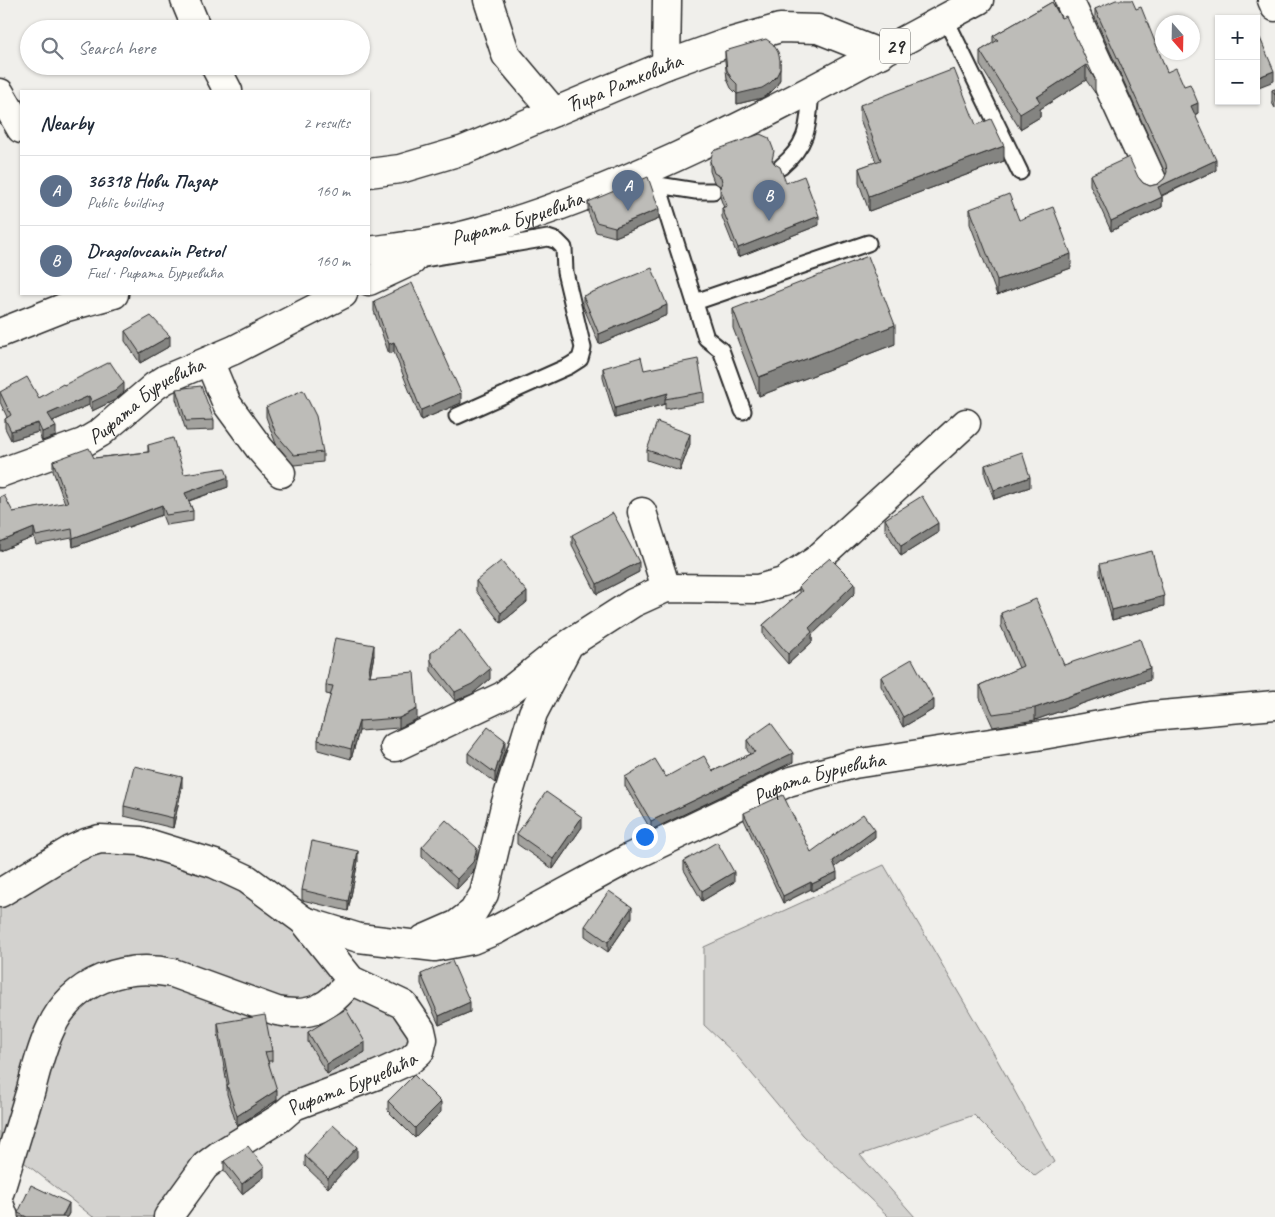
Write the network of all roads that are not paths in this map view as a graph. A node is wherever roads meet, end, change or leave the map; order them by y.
1 (185, 0) edge
2 (488, 0) edge
3 (667, 0) edge
4 (980, 0) edge
5 (1069, 0) edge
6 (1272, 0) edge
7 (1275, 8) edge
8 (945, 18) junction
9 (193, 20) edge
10 (881, 54) junction
11 (666, 65) junction
12 (220, 75) edge
13 (227, 90) edge
14 (811, 91) junction
15 (0, 94) edge
16 (554, 112) junction
17 (20, 127) edge
18 (781, 167) edge
19 (1020, 172) dead end
20 (370, 173) edge
21 (654, 177) junction
22 (1152, 180) dead end
23 (713, 191) dead end
24 (868, 243) dead end
25 (370, 251) edge
26 (411, 253) junction
27 (370, 280) edge
28 (110, 295) edge
29 (341, 295) edge
30 (695, 302) junction
31 (0, 333) edge
32 (209, 361) junction
33 (743, 411) dead end
34 (457, 416) dead end
35 (966, 423) dead end
36 (0, 472) edge
37 (282, 473) dead end
38 (642, 512) dead end
39 (666, 588) junction
40 (569, 644) junction
41 (1275, 705) edge
42 (395, 746) dead end
43 (0, 893) edge
44 (304, 921) junction
45 (394, 943) junction
46 (350, 980) junction
47 (0, 1191) edge
48 (0, 1206) edge
49 (4, 1217) edge
50 (168, 1217) edge

1 - 9 street
2 - 16 street
3 - 11 street
4 - 8 street, 29
5 - 22 street
6 - 7 street
8 - 10 street, 29
8 - 19 lane
10 - 11 street, Ћира Ратковића
10 - 14 street, 29
11 - 16 street, Ћира Ратковића
12 - 13 street
14 - 18 lane
14 - 21 street, Рифата Бурџевића / 29
15 - 17 street
16 - 20 street, Ћира Ратковића
21 - 23 lane
21 - 26 street, Рифата Бурџевића / 29
21 - 30 lane
24 - 30 lane
25 - 26 street, Рифата Бурџевића / 29
26 - 27 street, Рифата Бурџевића
26 - 34 lane
28 - 31 street
29 - 32 street, Рифата Бурџевића
30 - 33 lane
32 - 36 street, Рифата Бурџевића
32 - 37 street
35 - 39 street, Рифата Бурџевића
38 - 39 street
39 - 40 street, Рифата Бурџевића
40 - 42 street
40 - 45 street, Рифата Бурџевића
41 - 45 street, Рифата Бурџевића
43 - 44 street, Рифата Бурџевића
44 - 45 street, Рифата Бурџевића
44 - 46 street, Рифата Бурџевића
46 - 47 street
46 - 50 street, Рифата Бурџевића
48 - 49 street

